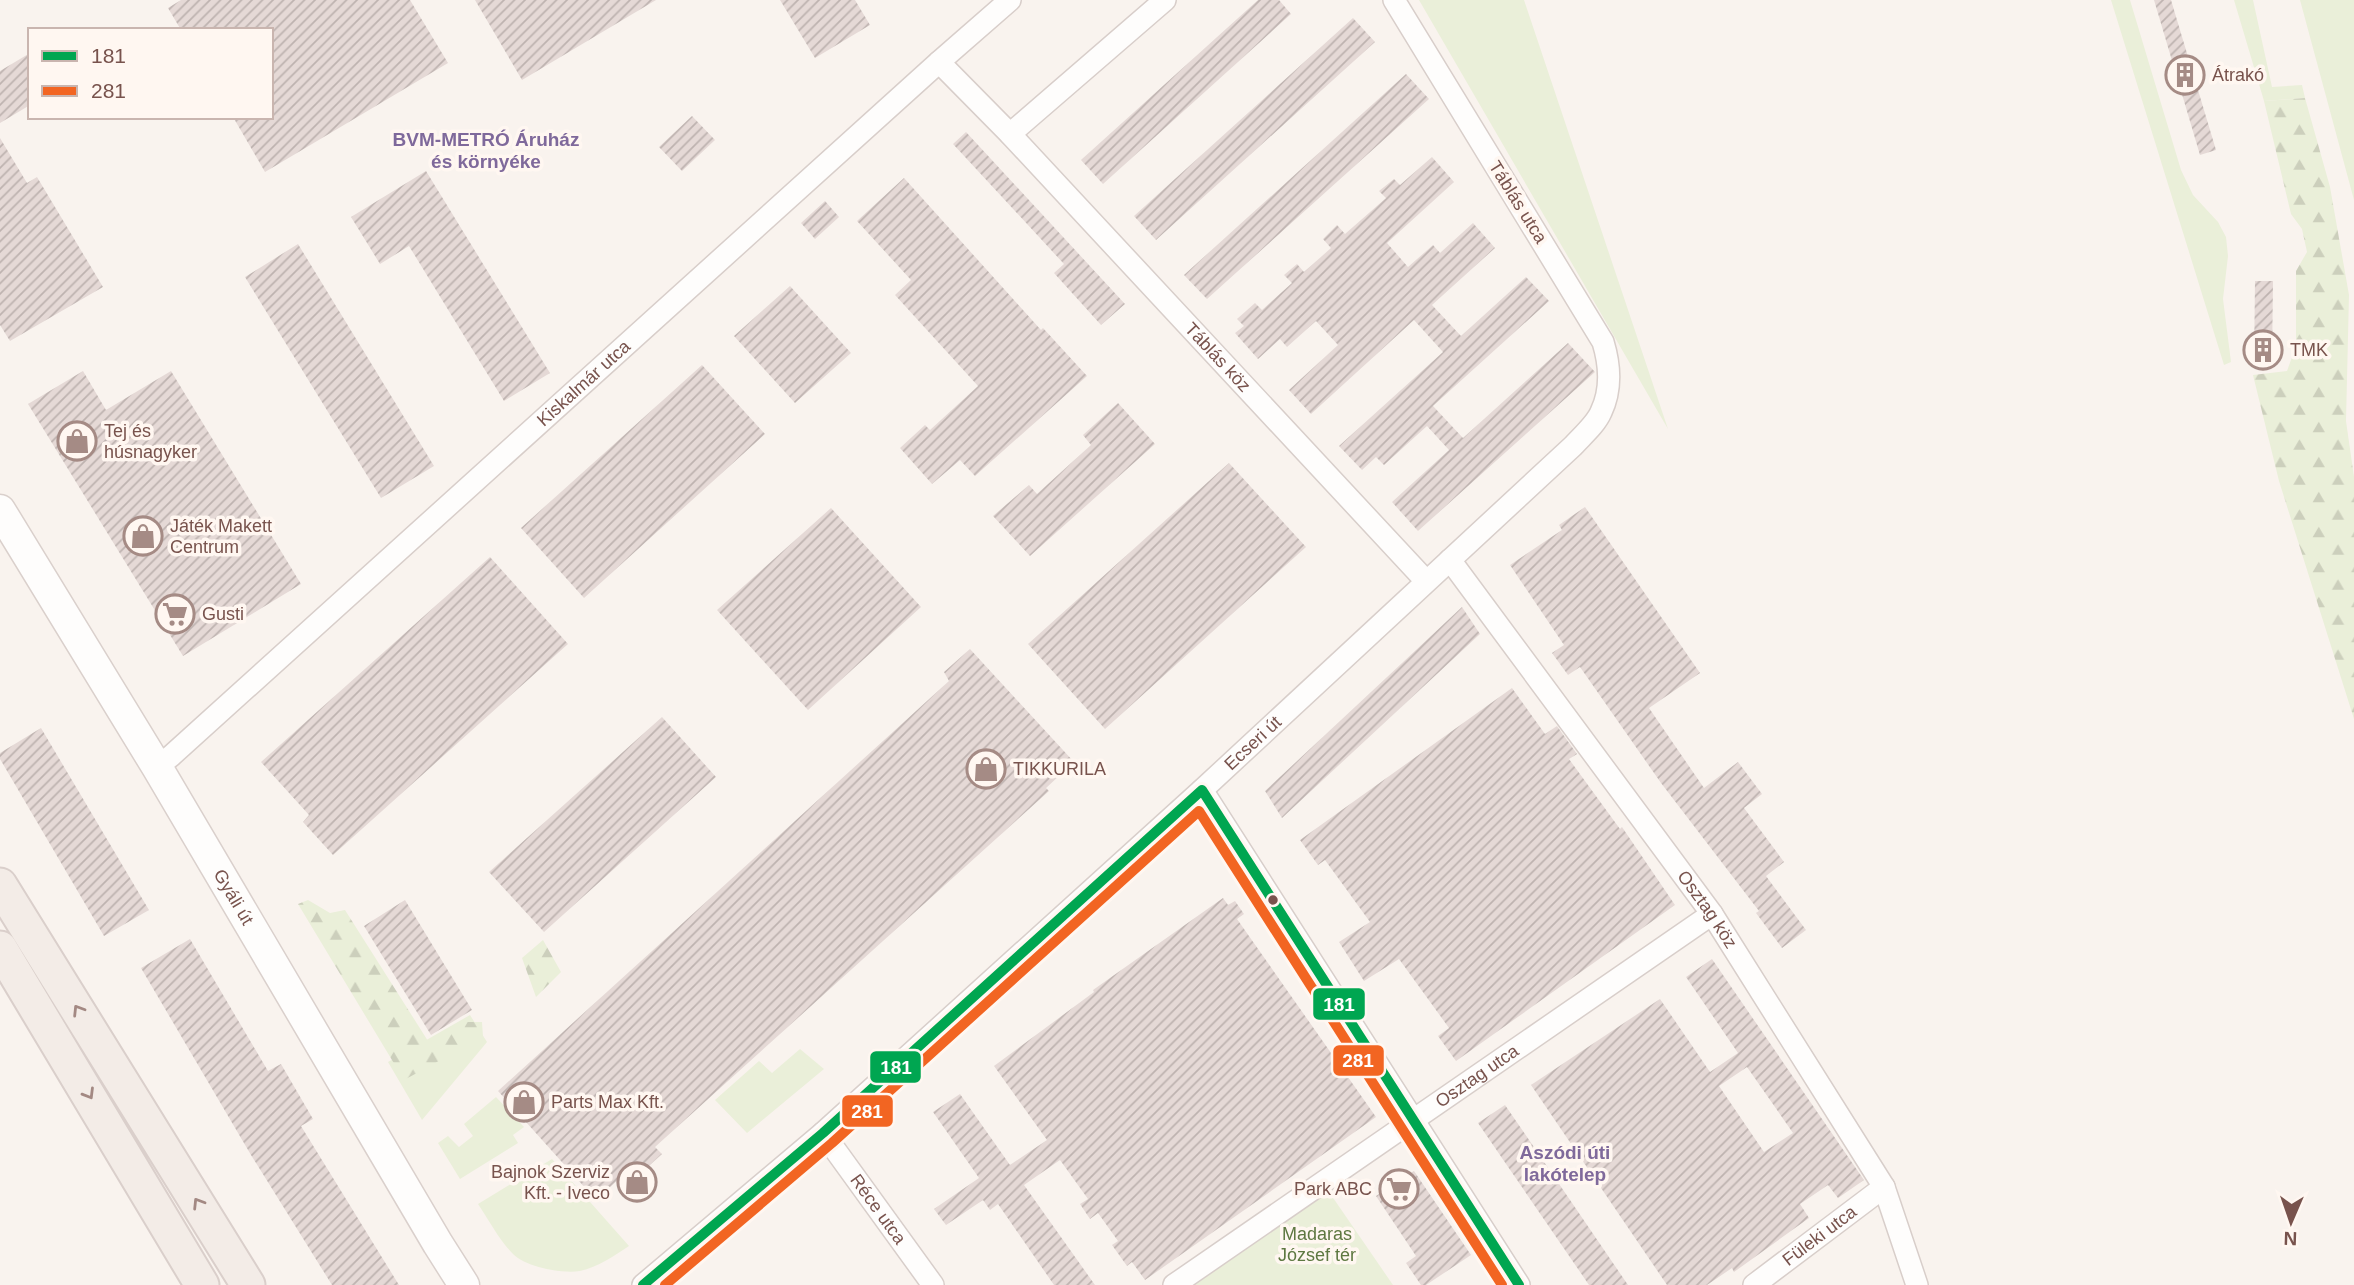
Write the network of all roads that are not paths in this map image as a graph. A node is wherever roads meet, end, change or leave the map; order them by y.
1 (1010, 0) edge
2 (1166, 0) edge
3 (1394, 0) edge
4 (939, 62) junction
5 (1010, 134) junction
6 (1601, 414) joint
7 (0, 510) edge
8 (1450, 560) junction
9 (1426, 580) junction
10 (157, 767) junction
11 (1202, 790) junction
12 (0, 885) edge
13 (1712, 914) junction
14 (0, 948) edge
15 (1414, 1118) junction
16 (823, 1133) junction
17 (1884, 1187) junction
18 (202, 1285) edge
19 (248, 1285) edge
20 (464, 1285) edge
21 (643, 1285) edge
22 (933, 1285) edge
23 (1174, 1285) edge
24 (1519, 1285) edge
25 (1755, 1285) edge
26 (1917, 1285) edge

1 - 4 street, Kiskalmár utca
2 - 5 street
3 - 6 street, Táblás utca
4 - 5 street, Táblás köz
4 - 10 street, Kiskalmár utca
5 - 9 street, Táblás köz
6 - 8 street, Ecseri út
7 - 10 street, Gyáli út
8 - 9 street, Ecseri út
8 - 13 street, Osztag köz
9 - 11 street, Ecseri út
10 - 20 street, Gyáli út
11 - 15 street
11 - 16 street, Ecseri út
19 -> 12 main road
13 - 15 street, Osztag utca
13 - 17 street, Osztag köz
14 -> 18 main road
15 - 23 street, Osztag utca
15 - 24 street
16 - 21 street, Ecseri út
16 - 22 street, Réce utca
17 - 25 street, Füleki utca
17 - 26 street, Osztag köz

